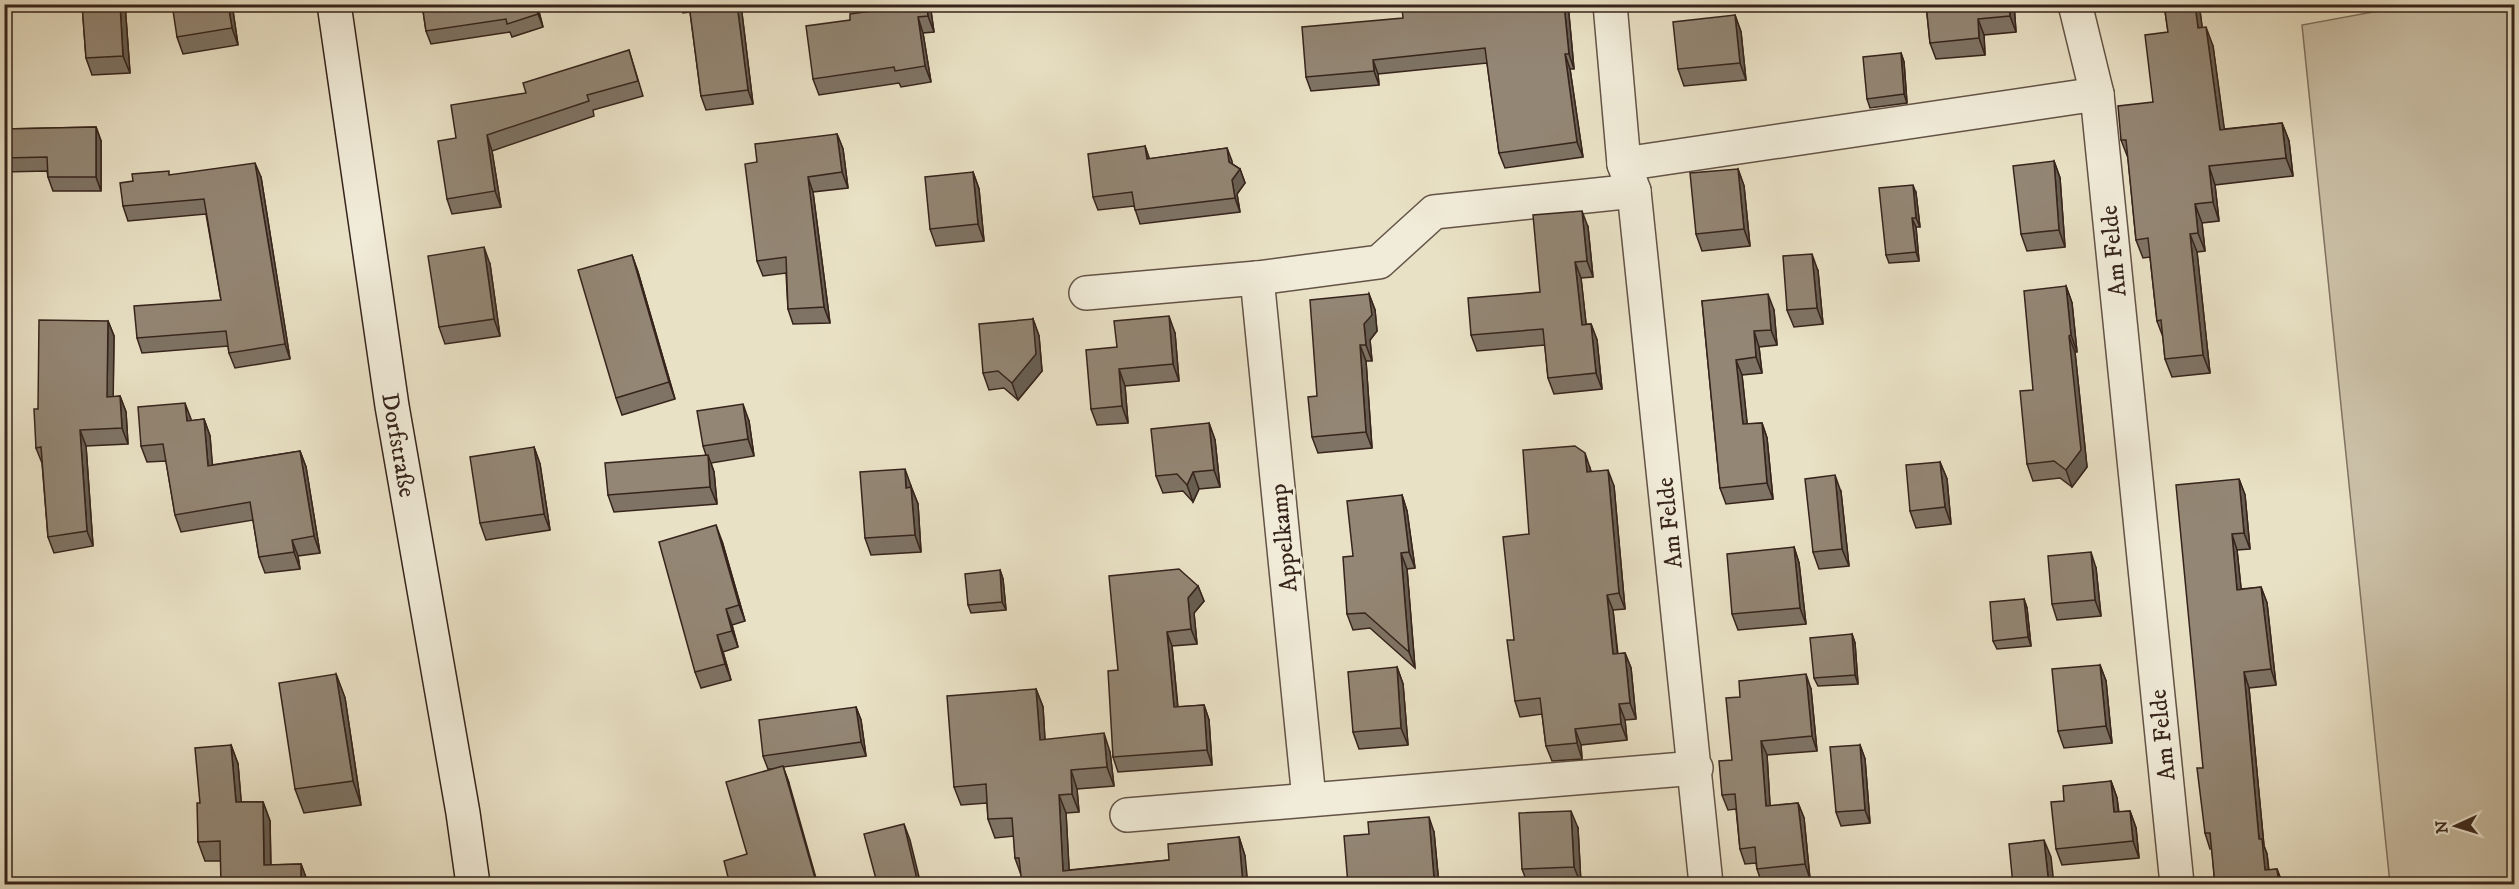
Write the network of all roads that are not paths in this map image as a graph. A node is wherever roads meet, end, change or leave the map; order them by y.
1 (334, 4) edge
2 (1610, 4) edge
3 (2075, 4) edge
4 (2097, 94) junction
5 (1629, 177) junction
6 (1257, 278) junction
7 (1086, 293) dead end
8 (1696, 768) junction
9 (1309, 799) junction
10 (1126, 815) dead end
11 (473, 885) edge
12 (1706, 885) edge
13 (2177, 885) edge

1 - 11 street, Dorfstraße
2 - 5 street, Am Felde
3 - 4 street, Am Felde
4 - 5 street
4 - 13 street, Am Felde
5 - 6 street
5 - 8 street, Am Felde
6 - 7 street
6 - 9 street, Appelkamp
8 - 9 street
8 - 12 street, Am Felde
9 - 10 street

